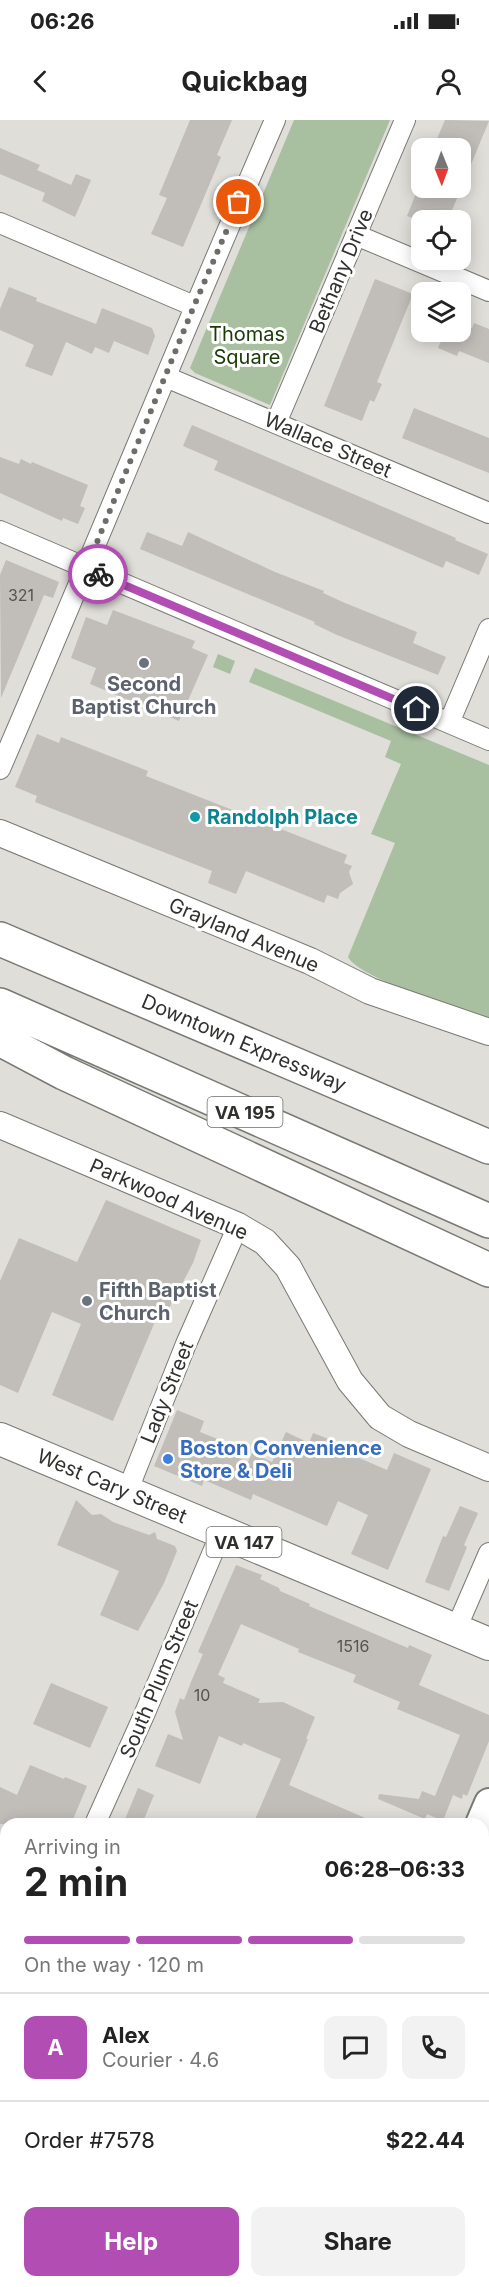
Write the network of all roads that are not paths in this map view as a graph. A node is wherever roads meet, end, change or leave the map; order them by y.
1 (275, 120) edge
2 (405, 120) edge
3 (0, 223) edge
4 (356, 235) junction
5 (489, 291) edge
6 (194, 306) junction
7 (166, 377) junction
8 (276, 423) junction
9 (489, 513) edge
10 (0, 531) edge
11 (86, 569) junction
12 (489, 629) edge
13 (449, 723) junction
14 (489, 740) edge
15 (0, 769) edge
16 (0, 833) edge
17 (0, 939) edge
18 (0, 1005) edge
19 (489, 1032) edge
20 (0, 1039) edge
21 (0, 1049) edge
22 (64, 1073) junction
23 (0, 1125) edge
24 (489, 1147) edge
25 (489, 1221) edge
26 (238, 1226) junction
27 (489, 1270) edge
28 (0, 1439) edge
29 (489, 1468) edge
30 (127, 1492) junction
31 (221, 1533) junction
32 (489, 1553) edge
33 (456, 1629) junction
34 (489, 1644) edge
35 (489, 1803) edge
36 (98, 1818) edge
37 (483, 1818) edge

1 - 6 street
2 - 4 street, Bethany Drive
3 - 6 street
4 - 5 street
4 - 8 street, Bethany Drive
6 - 7 street
7 - 8 street, Wallace Street
7 - 11 street
8 - 9 street, Wallace Street
10 - 11 street
11 - 13 street
11 - 15 street
12 - 13 street
13 - 14 street
16 - 19 street, Grayland Avenue
17 - 24 highway, Downtown Expressway
18 - 25 highway, VA 195
20 - 22 highway
21 - 22 highway
22 - 27 highway
23 - 26 street, Parkwood Avenue
26 - 29 street, Parkwood Avenue
26 - 30 street, Lady Street
28 - 30 main road, West Cary Street / VA 147
30 - 31 main road, West Cary Street / VA 147
31 - 33 main road, West Cary Street / VA 147
31 - 36 street, South Plum Street
32 - 33 street
33 - 34 main road, West Cary Street / VA 147
35 - 37 main road

